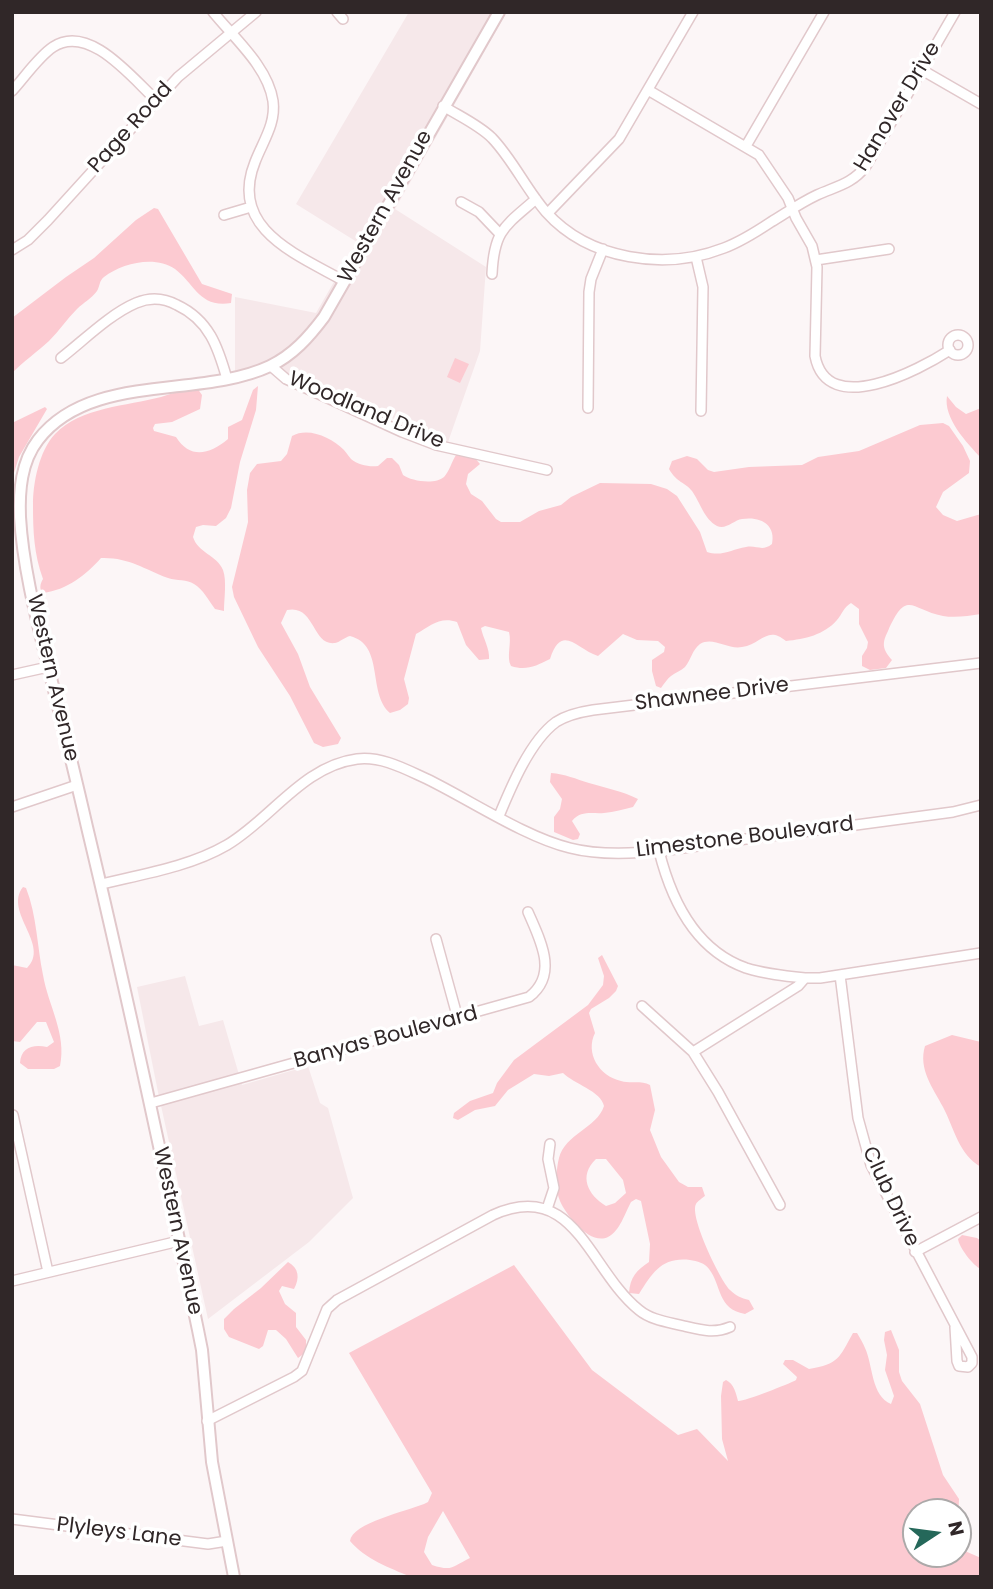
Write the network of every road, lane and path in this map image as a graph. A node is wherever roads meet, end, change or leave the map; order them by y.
1 (213, 12) edge
2 (256, 12) edge
3 (499, 12) edge
4 (693, 12) edge
5 (824, 12) edge
6 (955, 12) edge
7 (230, 33) junction
8 (922, 70) junction
9 (648, 90) junction
10 (12, 91) edge
11 (156, 100) junction
12 (981, 104) edge
13 (443, 106) junction
14 (746, 146) junction
15 (536, 198) junction
16 (461, 202) dead end
17 (251, 207) junction
18 (792, 209) junction
19 (548, 214) junction
20 (223, 215) dead end
21 (499, 233) junction
22 (603, 249) junction
23 (889, 249) dead end
24 (12, 250) edge
25 (696, 257) junction
26 (817, 260) junction
27 (492, 274) dead end
28 (344, 281) junction
29 (950, 350) dead end
30 (61, 358) dead end
31 (271, 366) junction
32 (227, 379) junction
33 (588, 408) dead end
34 (701, 411) dead end
35 (547, 470) dead end
36 (981, 663) edge
37 (48, 667) junction
38 (12, 675) edge
39 (78, 785) junction
40 (981, 805) edge
41 (12, 807) edge
42 (499, 817) junction
43 (659, 851) junction
44 (101, 884) junction
45 (528, 912) dead end
46 (436, 939) dead end
47 (981, 953) edge
48 (840, 975) junction
49 (804, 978) junction
50 (642, 1006) dead end
51 (458, 1019) junction
52 (693, 1052) junction
53 (151, 1103) junction
54 (13, 1115) edge
55 (550, 1144) dead end
56 (780, 1205) dead end
57 (547, 1209) junction
58 (981, 1217) edge
59 (179, 1241) junction
60 (915, 1252) junction
61 (48, 1272) junction
62 (12, 1281) edge
63 (730, 1326) dead end
64 (955, 1327) dead end
65 (207, 1421) junction
66 (12, 1519) edge
67 (227, 1541) junction
68 (234, 1577) edge

1 - 7 street
2 - 7 street, Page Road
3 - 13 main road, Western Avenue
4 - 9 street
5 - 14 street
6 - 8 street, Hanover Drive
7 - 11 street, Page Road
7 - 17 street
8 - 12 street
8 - 18 street, Hanover Drive
9 - 14 street
9 - 19 street
10 - 11 street
11 - 24 street, Page Road
13 - 15 street, Hanover Drive
13 - 28 main road, Western Avenue
14 - 18 street
15 - 19 street, Hanover Drive
15 - 21 street
16 - 21 street
17 - 20 street
17 - 28 street
18 - 25 street, Hanover Drive
18 - 26 street
19 - 22 street, Hanover Drive
21 - 27 street
22 - 25 street, Hanover Drive
22 - 33 street
23 - 26 street
25 - 34 street
26 - 29 street
28 - 31 main road, Western Avenue
30 - 32 street
31 - 32 main road, Western Avenue
31 - 35 street, Woodland Drive
32 - 37 main road, Western Avenue
36 - 42 street, Shawnee Drive
37 - 38 street
37 - 39 main road, Western Avenue
39 - 41 street
39 - 44 main road, Western Avenue
40 - 43 street, Limestone Boulevard
42 - 43 street, Limestone Boulevard
42 - 44 street, Limestone Boulevard
43 - 49 street
44 - 53 main road, Western Avenue
45 - 51 street, Banyas Boulevard
46 - 51 street
47 - 48 street
48 - 49 street
48 - 60 street, Club Drive
49 - 52 street
50 - 52 street
51 - 53 street, Banyas Boulevard
52 - 56 street
53 - 59 main road, Western Avenue
54 - 61 street
55 - 57 street
57 - 63 street
57 - 65 street
58 - 60 street
59 - 61 street
59 - 65 main road, Western Avenue
60 - 64 street, Club Drive
61 - 62 street
65 - 67 main road, Western Avenue
66 - 67 street, Plyleys Lane
67 - 68 main road, Western Avenue

